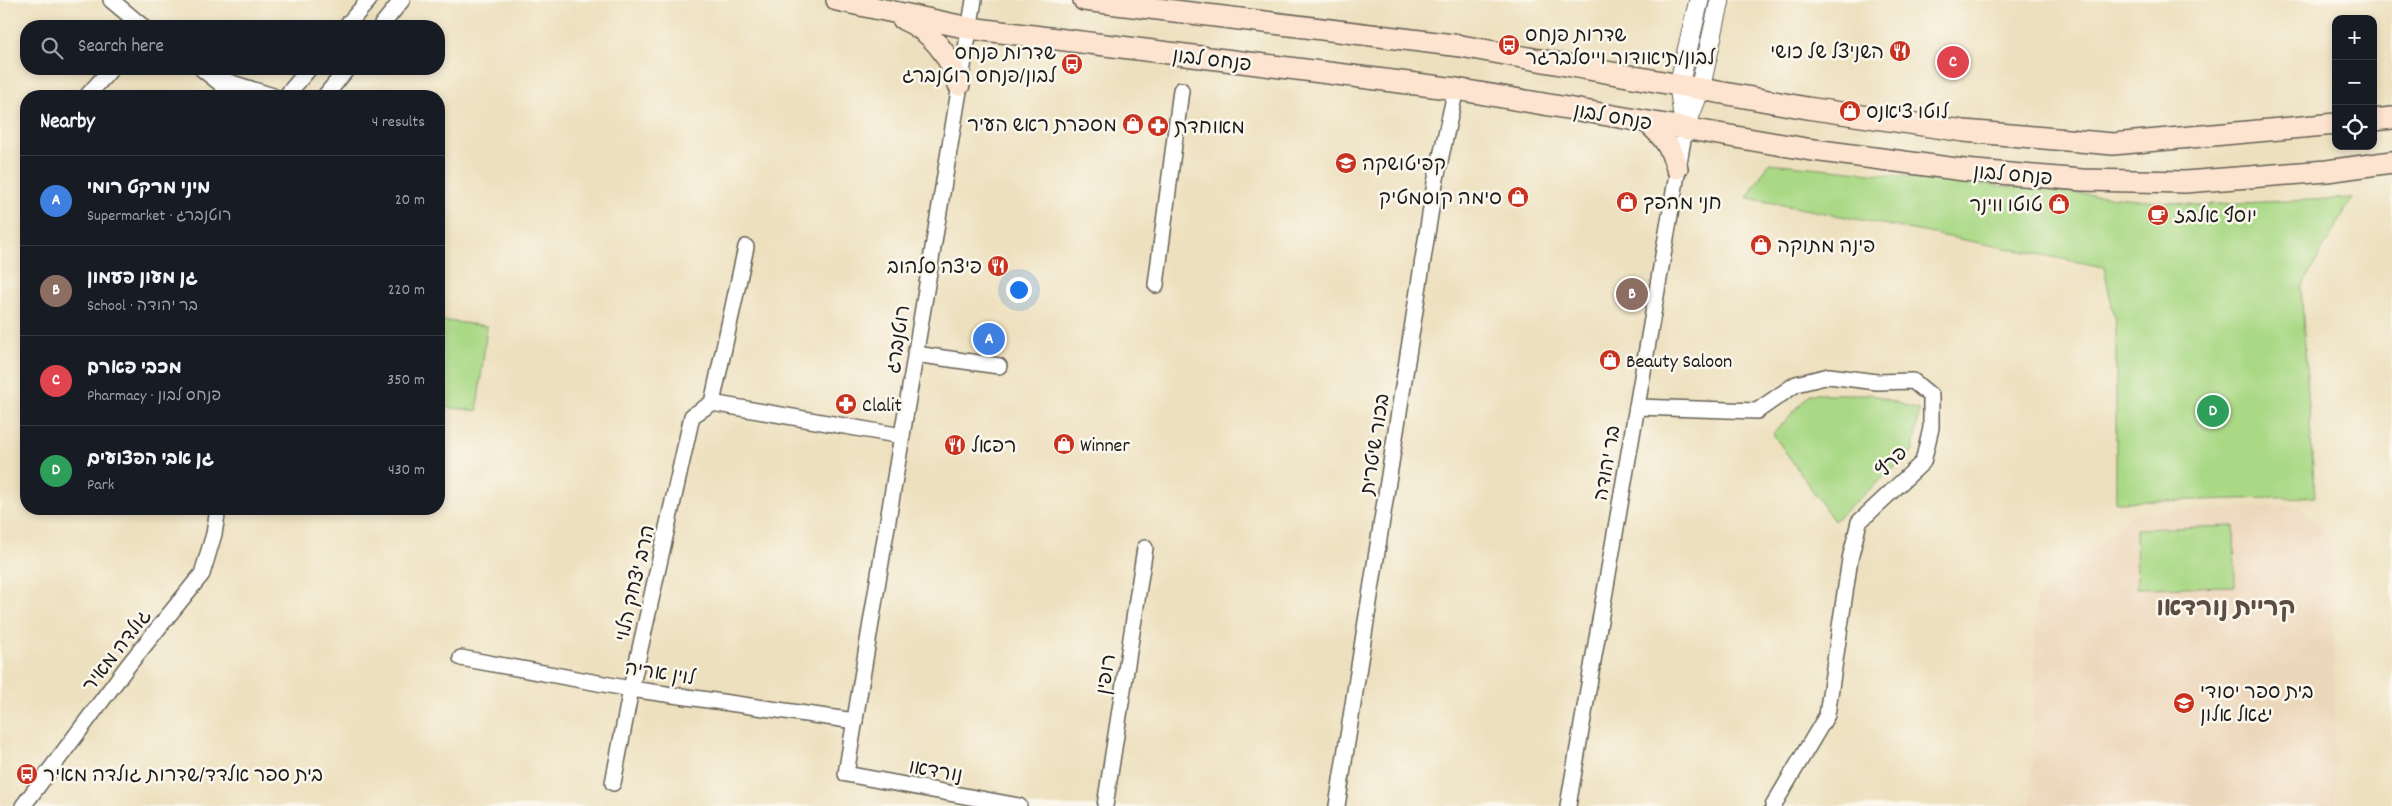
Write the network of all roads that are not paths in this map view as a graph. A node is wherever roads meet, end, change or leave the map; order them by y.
1 (111, 0) edge
2 (369, 0) edge
3 (402, 0) edge
4 (837, 0) edge
5 (974, 0) edge
6 (1084, 0) edge
7 (1699, 0) edge
8 (1720, 0) edge
9 (874, 8) junction
10 (135, 20) edge
11 (351, 20) edge
12 (386, 20) edge
13 (969, 28) junction
14 (106, 75) edge
15 (210, 75) edge
16 (213, 75) edge
17 (304, 75) edge
18 (342, 75) edge
19 (960, 85) junction
20 (1690, 87) junction
21 (1456, 89) junction
22 (92, 90) edge
23 (228, 90) edge
24 (256, 90) edge
25 (291, 90) edge
26 (330, 90) edge
27 (1181, 90) dead end
28 (2392, 118) edge
29 (2377, 120) edge
30 (1648, 123) junction
31 (2332, 124) edge
32 (1684, 128) junction
33 (2392, 162) edge
34 (1677, 168) junction
35 (746, 248) dead end
36 (1156, 285) dead end
37 (915, 354) junction
38 (999, 366) dead end
39 (712, 403) junction
40 (1636, 406) junction
41 (902, 436) junction
42 (217, 515) edge
43 (1145, 548) dead end
44 (461, 658) dead end
45 (632, 689) junction
46 (854, 721) junction
47 (846, 774) joint
48 (613, 783) dead end
49 (23, 806) edge
50 (1019, 806) edge
51 (1105, 806) edge
52 (1337, 806) edge
53 (1568, 806) edge
54 (1773, 806) edge

1 - 10 street
2 - 11 street
3 - 12 street
4 - 9 main road, פנחס לבון
5 - 13 street, רוטנברג
6 - 20 main road, פנחס לבון
7 - 20 street
8 - 20 street
9 - 13 main road, פנחס לבון
9 - 19 main road
13 - 19 street, רוטנברג
13 - 21 main road, פנחס לבון
14 - 22 street
15 - 23 street
16 - 24 street
17 - 25 street
18 - 26 street
19 - 37 street, רוטנברג
20 - 31 main road, פנחס לבון
20 - 32 street
21 - 30 main road, פנחס לבון
21 - 52 street, בכור שיטרית
27 - 36 street
28 - 29 main road
30 - 32 main road, פנחס לבון
30 - 34 main road
32 - 33 main road, פנחס לבון
32 - 34 street, בר יהודה
34 - 40 street, בר יהודה
35 - 39 street
37 - 38 street
37 - 41 street, רוטנברג
39 - 41 street
39 - 45 street, הרב יצחק הלוי
40 - 53 street, בר יהודה
40 - 54 street, פרץ
41 - 46 street, רוטנברג
42 - 49 street, גולדה מאיר
43 - 51 street, רופין
44 - 45 street, לוין אריה
45 - 46 street, לוין אריה
45 - 48 street, הרב יצחק הלוי
46 - 47 street, רוטנברג
47 - 50 street, נורדאו

